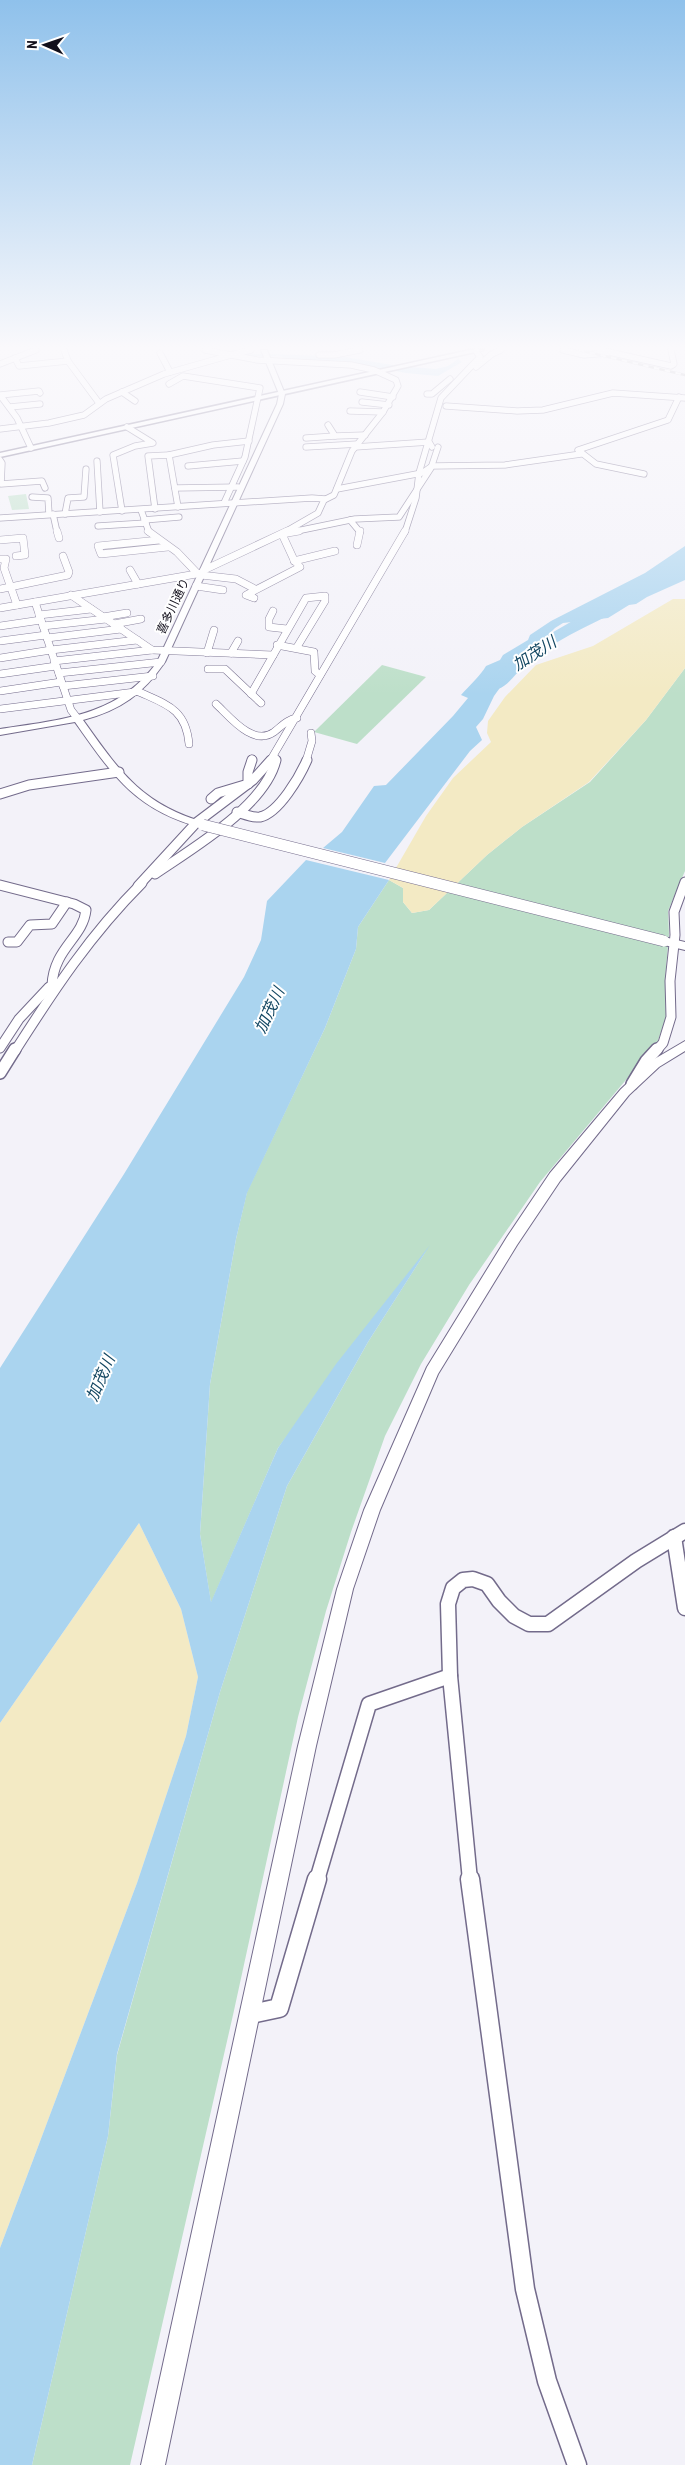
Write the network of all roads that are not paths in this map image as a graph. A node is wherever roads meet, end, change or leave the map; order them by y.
1 (2, 465) edge
2 (97, 465) edge
3 (116, 465) edge
4 (149, 465) edge
5 (171, 465) edge
6 (198, 465) edge
7 (240, 465) edge
8 (252, 465) edge
9 (345, 465) edge
10 (422, 465) edge
11 (503, 465) edge
12 (601, 465) edge
13 (188, 466) dead end
14 (432, 466) junction
15 (86, 470) dead end
16 (419, 473) junction
17 (644, 474) dead end
18 (232, 487) junction
19 (242, 487) junction
20 (45, 488) dead end
21 (175, 488) junction
22 (337, 489) junction
23 (417, 490) junction
24 (32, 497) dead end
25 (326, 499) junction
26 (224, 503) junction
27 (234, 503) junction
28 (178, 507) junction
29 (155, 509) junction
30 (141, 510) junction
31 (122, 511) junction
32 (100, 512) junction
33 (51, 514) junction
34 (65, 514) junction
35 (179, 517) dead end
36 (0, 518) edge
37 (396, 518) junction
38 (350, 520) junction
39 (145, 521) junction
40 (98, 526) dead end
41 (282, 534) junction
42 (404, 534) junction
43 (59, 538) dead end
44 (0, 540) edge
45 (160, 540) junction
46 (357, 545) dead end
47 (168, 547) junction
48 (335, 551) dead end
49 (16, 556) dead end
50 (63, 556) dead end
51 (0, 559) edge
52 (294, 561) junction
53 (130, 570) dead end
54 (201, 573) junction
55 (3, 577) edge
56 (138, 584) junction
57 (128, 586) junction
58 (196, 586) junction
59 (10, 587) junction
60 (0, 589) edge
61 (223, 590) dead end
62 (255, 590) junction
63 (71, 596) junction
64 (134, 596) dead end
65 (254, 598) dead end
66 (34, 602) junction
67 (17, 605) junction
68 (0, 608) edge
69 (91, 609) junction
70 (273, 611) dead end
71 (127, 613) dead end
72 (104, 618) junction
73 (141, 619) dead end
74 (41, 620) junction
75 (114, 624) junction
76 (0, 626) edge
77 (121, 629) junction
78 (287, 629) junction
79 (214, 630) dead end
80 (46, 636) junction
81 (138, 640) junction
82 (0, 641) edge
83 (238, 641) dead end
84 (277, 645) junction
85 (297, 647) junction
86 (51, 650) junction
87 (152, 650) junction
88 (166, 651) junction
89 (209, 653) junction
90 (231, 653) junction
91 (272, 655) junction
92 (0, 658) edge
93 (161, 662) junction
94 (56, 667) junction
95 (0, 674) edge
96 (153, 676) junction
97 (320, 676) junction
98 (62, 684) junction
99 (0, 691) edge
100 (136, 692) junction
101 (251, 694) junction
102 (67, 699) junction
103 (261, 703) dead end
104 (216, 704) dead end
105 (0, 709) edge
106 (297, 718) junction
107 (78, 719) junction
108 (0, 732) edge
109 (311, 733) dead end
110 (189, 744) dead end
111 (274, 756) junction
112 (252, 759) dead end
113 (119, 772) junction
114 (248, 784) junction
115 (0, 794) edge
116 (212, 799) dead end
117 (237, 812) junction
118 (200, 824) junction
119 (685, 882) edge
120 (0, 885) edge
121 (138, 886) junction
122 (67, 902) junction
123 (8, 942) dead end
124 (677, 944) edge
125 (54, 986) junction
126 (685, 1045) edge
127 (0, 1048) edge
128 (0, 1073) edge
129 (632, 1084) junction
130 (679, 1534) edge
131 (685, 1608) edge
132 (450, 1676) junction
133 (251, 2014) junction
134 (153, 2465) edge
135 (576, 2465) edge

1 - 20 street
2 - 32 street
3 - 31 street
4 - 29 street
5 - 21 street
6 - 13 street
7 - 18 street
8 - 19 street, 喜多川通り
9 - 22 street
10 - 16 street
11 - 14 street
12 - 17 street
14 - 16 street
14 - 23 street
15 - 34 street
16 - 22 street
16 - 23 street
18 - 19 street
18 - 21 street
18 - 26 street
19 - 27 street, 喜多川通り
21 - 28 street
22 - 25 street
23 - 37 street
23 - 42 street
24 - 33 street
25 - 27 street
25 - 41 street
26 - 27 street
26 - 28 street
27 - 54 street, 喜多川通り
28 - 29 street
29 - 30 street
30 - 31 street
30 - 39 street
31 - 32 street
32 - 34 street
33 - 34 street
33 - 36 street
33 - 43 street
35 - 39 street
37 - 38 street
37 - 42 street
38 - 41 street
38 - 46 street
39 - 40 street
39 - 45 street
41 - 52 street
41 - 54 street
42 - 97 street
44 - 49 street
45 - 47 street
45 - 47 street
47 - 54 street
48 - 52 street
50 - 59 street
51 - 55 street
52 - 62 street
53 - 56 street
54 - 56 street
54 - 58 street, 喜多川通り
54 - 62 street
55 - 59 street
56 - 57 street
57 - 63 street
57 - 64 street
58 - 61 street
58 - 88 street, 喜多川通り
59 - 60 street
59 - 67 street
62 - 65 street
63 - 66 street
63 - 69 street
66 - 67 street
66 - 74 street
67 - 68 street
69 - 72 street
69 - 74 street
70 - 78 street
71 - 72 street
72 - 74 street
72 - 75 street
73 - 75 street
74 - 76 street
74 - 80 street
75 - 77 street
77 - 80 street
77 - 81 street
78 - 84 street
78 - 85 street
79 - 89 street
80 - 82 street
80 - 86 street
81 - 86 street
81 - 87 street
83 - 90 street
84 - 85 street
84 - 91 street
85 - 97 street
86 - 92 street
86 - 94 street
87 - 88 street
87 - 94 street
88 - 89 street
88 - 93 street, 喜多川通り
89 - 90 street
89 - 101 street
90 - 91 street
91 - 101 street
93 - 94 street
93 - 96 street, 喜多川通り
94 - 95 street
94 - 98 street
96 - 98 street
96 - 100 street, 喜多川通り
97 - 106 street
98 - 99 street
98 - 102 street
100 - 102 street
100 - 107 street, 喜多川通り
100 - 110 street
101 - 103 street
102 - 105 street
102 - 107 street
104 - 106 street
106 - 111 street
107 - 108 street, 喜多川通り
107 - 113 street
109 - 117 street
111 - 114 street
111 - 117 street
112 - 114 street
113 - 115 street
113 - 118 street
114 - 116 street
114 - 118 street
117 - 121 street
118 - 121 street
118 - 124 street, bridge
119 - 124 street
120 - 122 street
121 - 125 street
122 - 123 street
122 - 125 street
124 - 129 street
125 - 127 street
125 - 128 street
126 - 129 street
129 - 133 street
130 - 131 street
130 - 132 street
132 - 133 street
132 - 135 street
133 - 134 street

